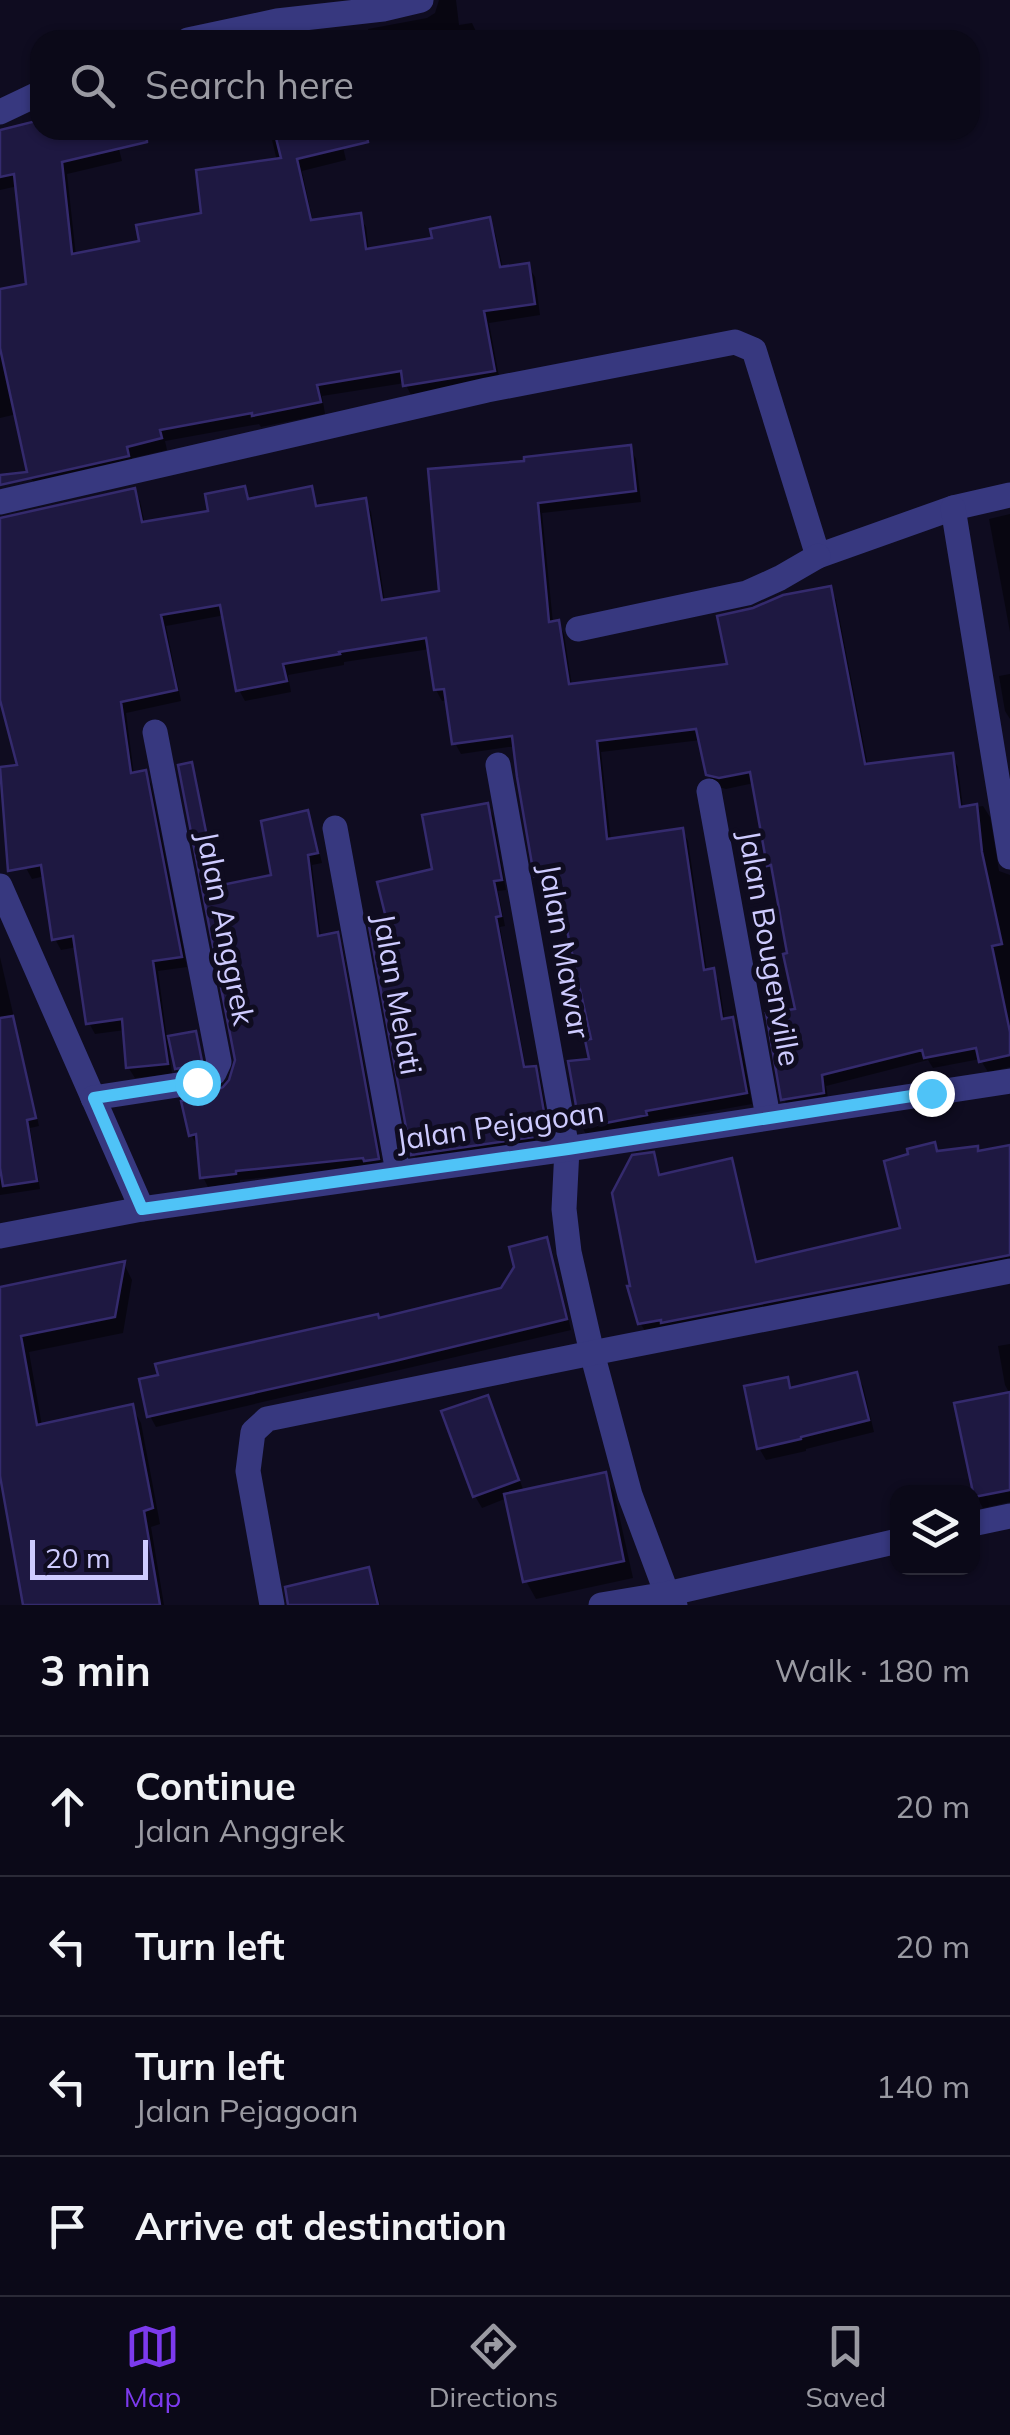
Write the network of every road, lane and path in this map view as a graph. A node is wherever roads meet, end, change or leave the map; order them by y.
1 (421, 0) edge
2 (235, 30) edge
3 (30, 98) edge
4 (0, 112) edge
5 (1010, 494) edge
6 (0, 502) edge
7 (953, 508) junction
8 (818, 556) junction
9 (578, 628) dead end
10 (155, 732) dead end
11 (498, 765) dead end
12 (709, 791) dead end
13 (335, 828) dead end
14 (1010, 857) edge
15 (0, 886) edge
16 (1010, 1080) edge
17 (94, 1098) junction
18 (768, 1118) junction
19 (568, 1149) junction
20 (398, 1172) junction
21 (142, 1209) junction
22 (0, 1236) edge
23 (1010, 1272) edge
24 (592, 1353) junction
25 (1010, 1516) edge
26 (980, 1522) edge
27 (890, 1543) edge
28 (671, 1600) edge
29 (272, 1605) edge
30 (601, 1605) edge

1 - 2 street
3 - 4 street
5 - 7 street
6 - 8 street
7 - 8 street
7 - 14 street
8 - 9 street
10 - 17 street, Jalan Anggrek
11 - 19 street, Jalan Mawar
12 - 18 street, Jalan Bougenville
13 - 20 street, Jalan Melati
15 - 17 street
16 - 18 street, Jalan Pejagoan
17 - 21 street
18 - 19 street, Jalan Pejagoan
19 - 20 street, Jalan Pejagoan
19 - 24 street, Jalan Mawar
20 - 21 street, Jalan Pejagoan
21 - 22 street, Jalan Pejagoan
23 - 24 street
24 - 28 street, Jalan Mawar
24 - 29 street
25 - 26 street
27 - 28 street
28 - 30 street

